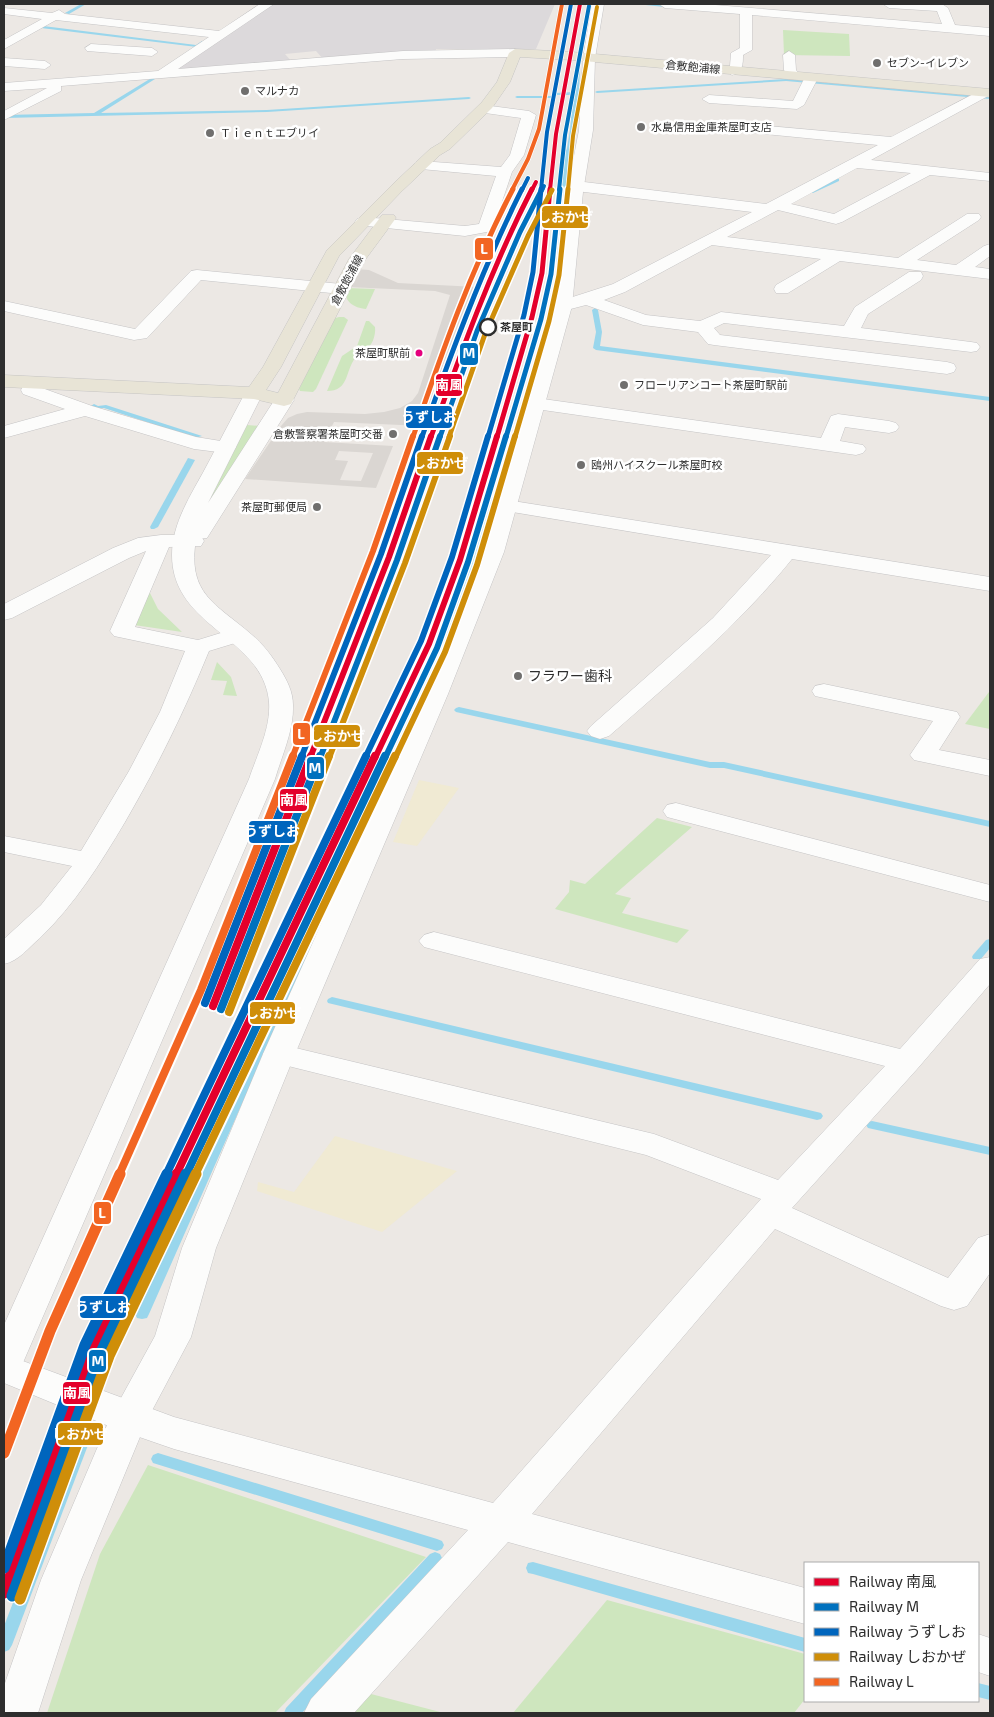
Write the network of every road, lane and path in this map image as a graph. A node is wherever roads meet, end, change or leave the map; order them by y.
1 (268, 4) edge
2 (598, 4) edge
3 (665, 4) edge
4 (821, 4) edge
5 (889, 4) edge
6 (70, 8) dead end
7 (749, 10) edge
8 (4, 11) edge
9 (56, 16) junction
10 (821, 17) junction
11 (947, 28) junction
12 (990, 32) edge
13 (221, 35) junction
14 (4, 46) edge
15 (91, 48) dead end
16 (118, 50) junction
17 (152, 52) dead end
18 (515, 53) junction
19 (789, 56) dead end
20 (589, 58) junction
21 (4, 62) edge
22 (45, 65) dead end
23 (732, 71) junction
24 (160, 75) junction
25 (794, 76) junction
26 (809, 81) junction
27 (71, 82) junction
28 (4, 87) edge
29 (981, 95) edge
30 (709, 99) dead end
31 (483, 109) junction
32 (4, 115) edge
33 (713, 125) dead end
34 (894, 142) junction
35 (855, 163) junction
36 (425, 166) junction
37 (927, 171) junction
38 (505, 172) junction
39 (987, 175) edge
40 (576, 186) junction
41 (772, 207) junction
42 (983, 216) edge
43 (373, 223) junction
44 (715, 241) junction
45 (990, 249) edge
46 (837, 256) junction
47 (901, 263) junction
48 (960, 270) junction
49 (990, 274) edge
50 (915, 276) dead end
51 (314, 286) junction
52 (341, 289) junction
53 (782, 289) dead end
54 (574, 302) junction
55 (4, 306) edge
56 (330, 313) junction
57 (703, 327) junction
58 (322, 330) junction
59 (850, 333) junction
60 (917, 341) junction
61 (971, 347) dead end
62 (275, 361) junction
63 (909, 364) junction
64 (947, 368) dead end
65 (4, 381) edge
66 (36, 383) junction
67 (254, 394) junction
68 (284, 400) junction
69 (536, 404) junction
70 (85, 410) junction
71 (890, 427) dead end
72 (4, 432) edge
73 (828, 445) junction
74 (226, 447) junction
75 (856, 449) dead end
76 (507, 506) junction
77 (180, 545) junction
78 (787, 550) junction
79 (990, 584) edge
80 (4, 613) edge
81 (237, 636) junction
82 (199, 647) junction
83 (824, 691) dead end
84 (600, 731) dead end
85 (990, 768) edge
86 (676, 811) dead end
87 (4, 844) edge
88 (88, 861) junction
89 (990, 894) edge
90 (434, 941) dead end
91 (4, 955) edge
92 (990, 966) edge
93 (279, 1054) junction
94 (907, 1061) junction
95 (777, 1203) junction
96 (990, 1248) edge
97 (4, 1366) edge
98 (129, 1418) junction
99 (500, 1524) junction
100 (804, 1606) edge
101 (16, 1713) edge
102 (326, 1713) edge

1 - 13 street
2 - 20 street
3 - 7 street
4 - 10 street
5 - 11 street
6 - 9 street
7 - 10 street
7 - 23 street
8 - 9 street
9 - 13 street
9 - 14 street
10 - 11 street
11 - 12 street
13 - 24 street
15 - 16 street
16 - 17 street
16 - 27 street
18 - 20 main road, 倉敷飽浦線
18 - 24 street
18 - 31 main road, 倉敷飽浦線
19 - 25 street
20 - 23 main road, 倉敷飽浦線
20 - 40 street
21 - 22 street
23 - 25 main road, 倉敷飽浦線
24 - 27 street
25 - 26 main road, 倉敷飽浦線
26 - 29 main road, 倉敷飽浦線
26 - 30 street
27 - 28 street
27 - 32 street
29 - 34 street
31 - 36 main road, 倉敷飽浦線
31 - 38 street
33 - 34 street
34 - 35 street
35 - 37 street
35 - 41 street
36 - 38 street
36 - 43 main road, 倉敷飽浦線
36 - 43 main road, 倉敷飽浦線
37 - 39 street
37 - 41 street
38 - 43 street
40 - 41 street
40 - 54 street
41 - 44 street
42 - 47 street
43 - 51 main road, 倉敷飽浦線
43 - 52 main road, 倉敷飽浦線
44 - 46 street
44 - 54 street
45 - 48 street
46 - 47 street
46 - 53 street
47 - 48 street
48 - 49 street
50 - 59 street
51 - 52 street
51 - 55 street
51 - 62 main road, 倉敷飽浦線
52 - 56 main road, 倉敷飽浦線
54 - 57 street
54 - 69 street
56 - 58 main road, 倉敷飽浦線
56 - 62 main road
57 - 59 street
57 - 63 street
58 - 67 main road
58 - 68 main road, 倉敷飽浦線
59 - 60 street
60 - 61 street
60 - 63 street
62 - 67 main road, 倉敷飽浦線
63 - 64 street
65 - 66 main road
66 - 67 main road
66 - 70 street
67 - 68 main road
67 - 74 street
68 - 77 street
69 - 73 street
69 - 76 street
70 - 72 street
70 - 74 street
71 - 73 street
73 - 75 street
74 - 77 street
76 - 78 street
76 - 93 street
77 - 80 street
77 - 81 street
77 - 82 street
78 - 79 street
78 - 84 street
81 - 82 street
81 - 97 street
82 - 88 street
83 - 85 street
86 - 89 street
87 - 88 street
88 - 91 street
90 - 94 street
92 - 94 street
93 - 95 street
93 - 98 street
94 - 95 street
95 - 96 street
95 - 99 street
97 - 98 street
98 - 99 street
98 - 101 street
99 - 100 street
99 - 102 street

